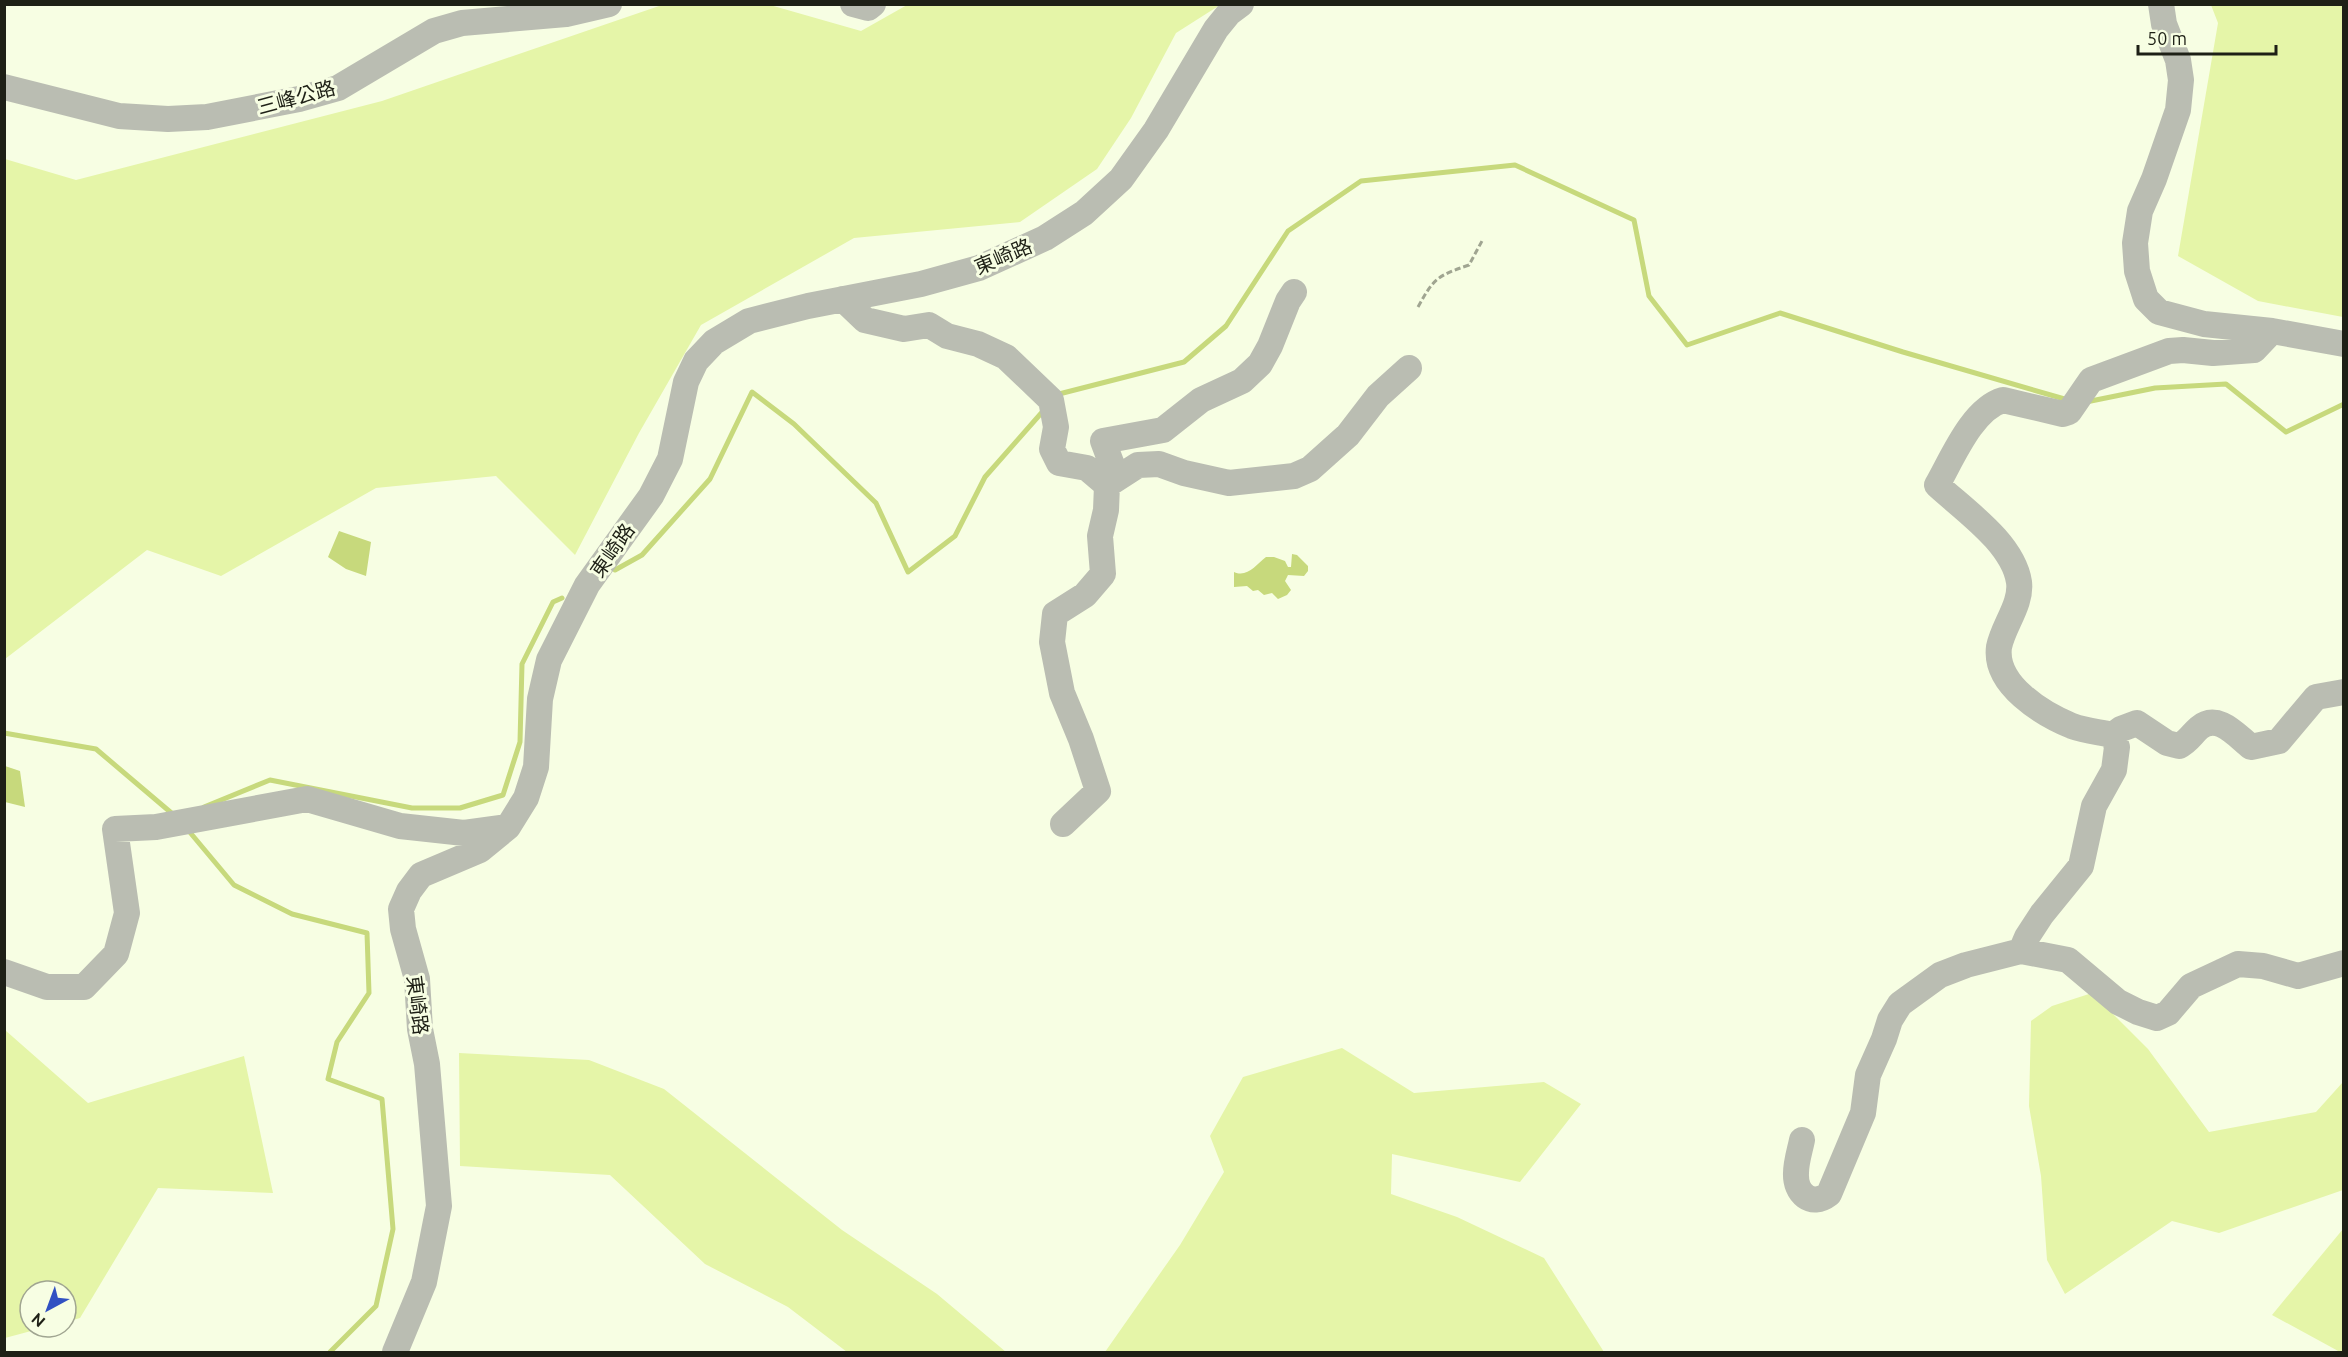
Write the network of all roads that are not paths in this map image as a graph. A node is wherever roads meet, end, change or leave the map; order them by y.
1 (609, 4) edge
2 (853, 4) edge
3 (873, 4) edge
4 (1241, 4) edge
5 (2161, 4) edge
6 (4, 87) edge
7 (1294, 292) dead end
8 (843, 299) junction
9 (2272, 331) junction
10 (2343, 344) edge
11 (1409, 368) dead end
12 (1107, 485) junction
13 (2343, 692) edge
14 (2113, 735) junction
15 (1063, 824) dead end
16 (508, 827) junction
17 (2021, 951) junction
18 (2343, 963) edge
19 (4, 972) edge
20 (1802, 1140) dead end
21 (394, 1353) edge

1 - 6 street, 三峰公路
2 - 3 street
4 - 8 street, 東崎路
5 - 9 street
7 - 12 street
8 - 12 street
8 - 16 street, 東崎路
9 - 10 street
9 - 14 street
11 - 12 street
12 - 15 street
13 - 14 street
14 - 17 street
16 - 19 street
16 - 21 street, 東崎路
17 - 18 street
17 - 20 street

